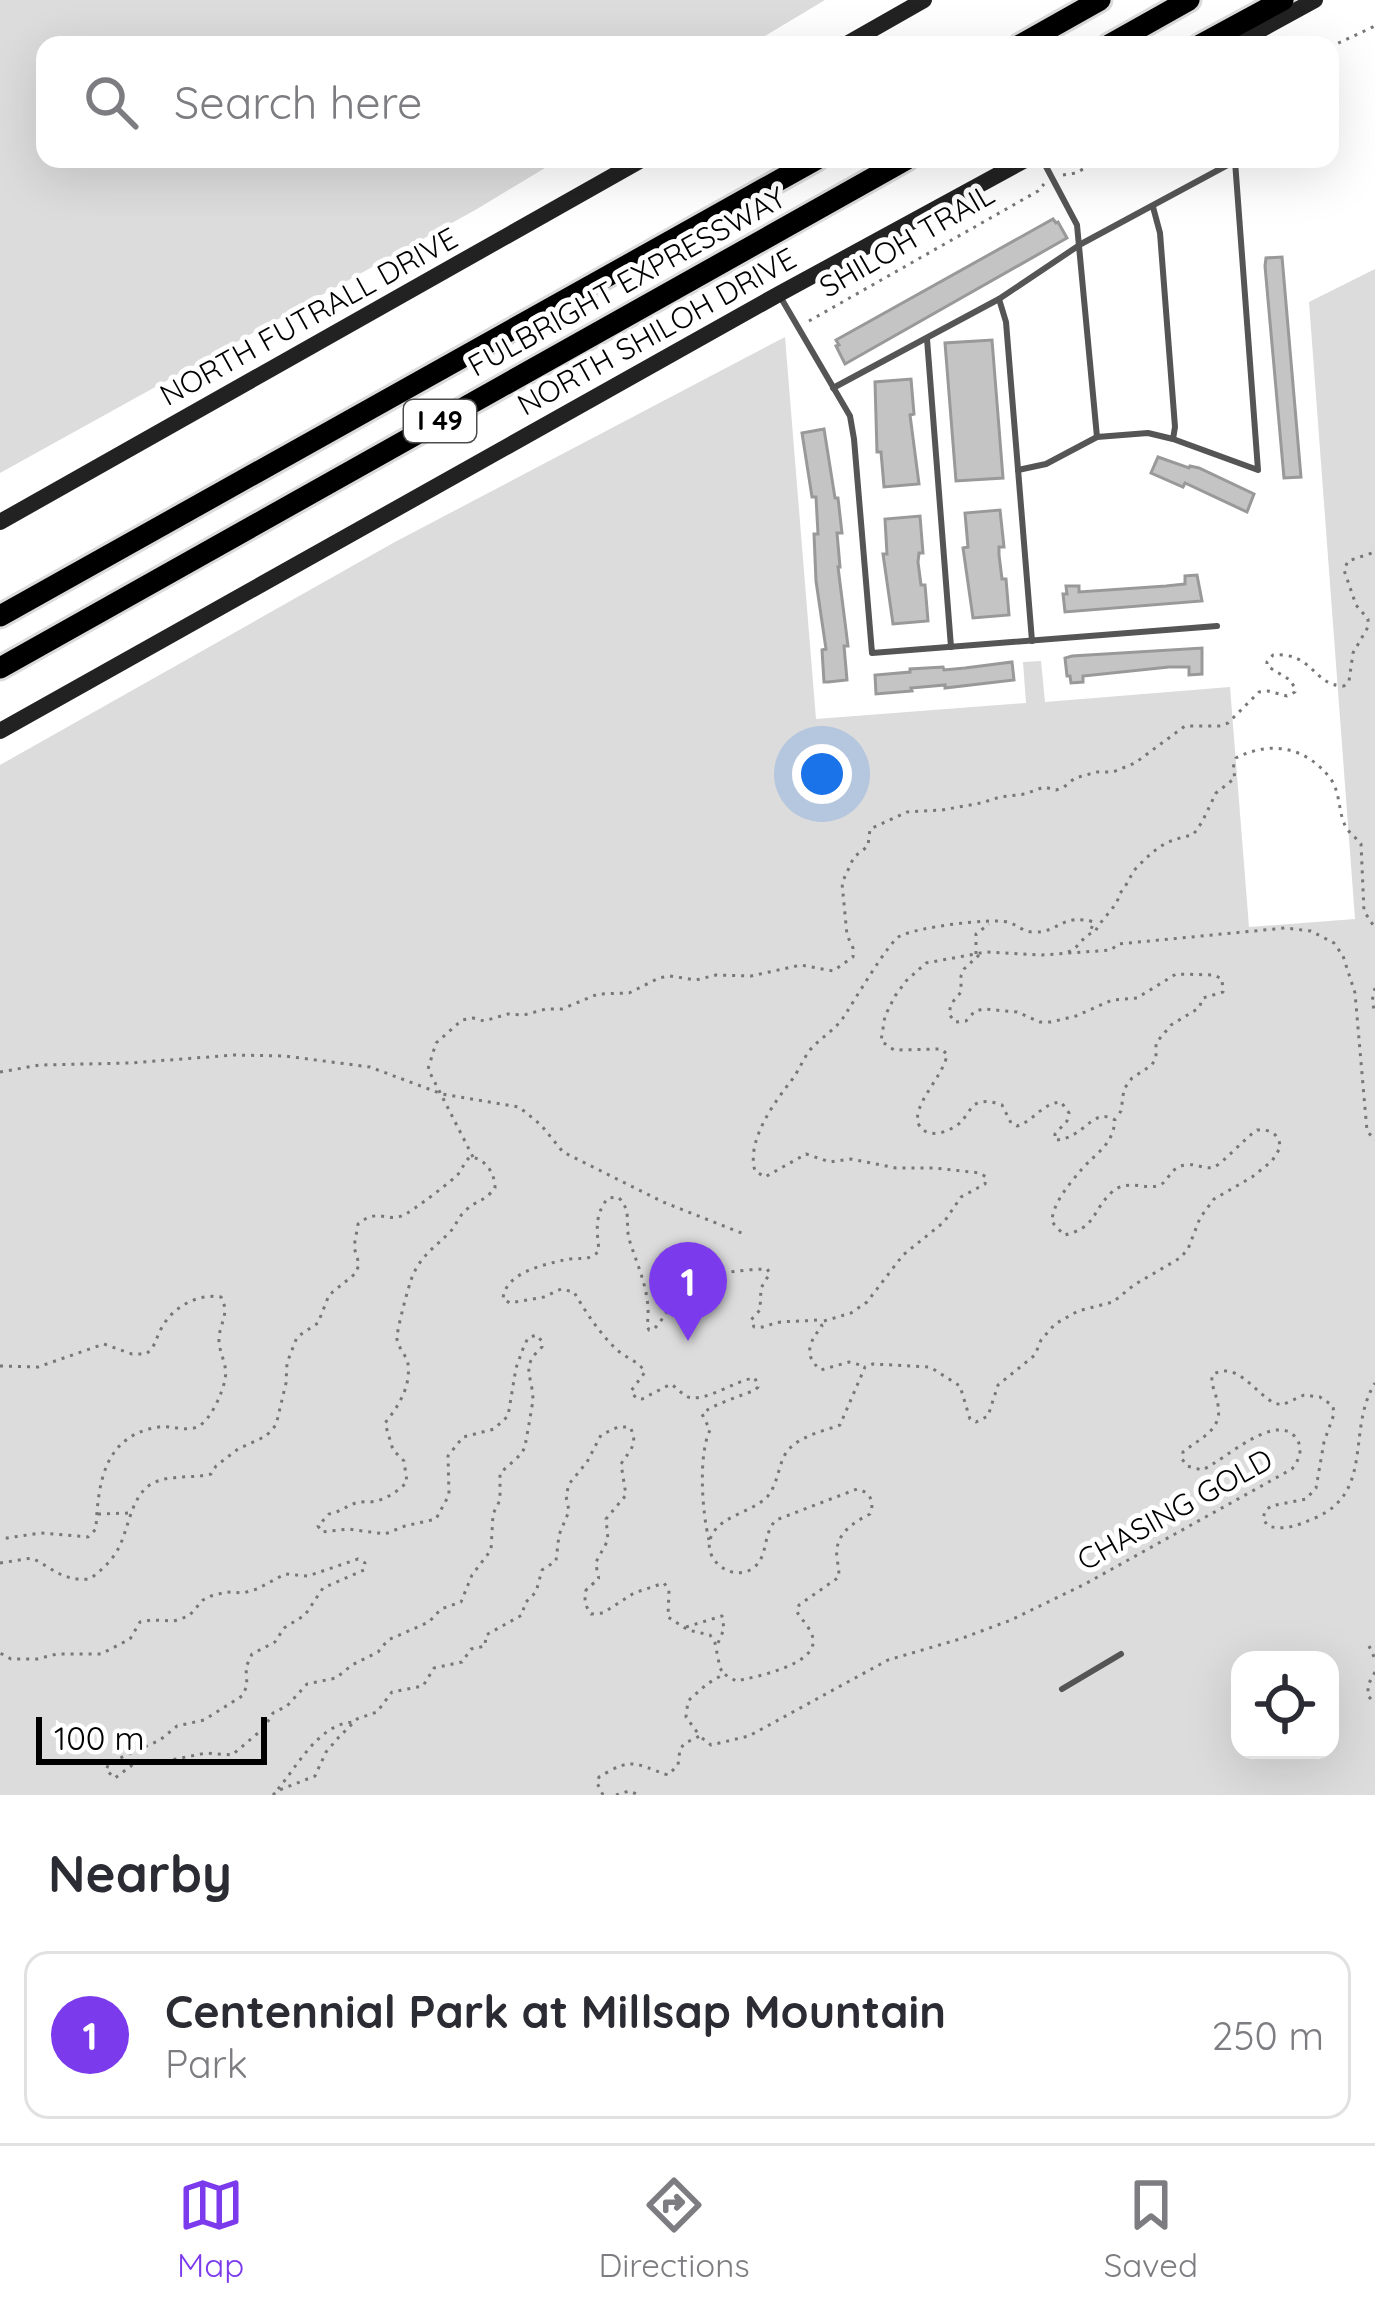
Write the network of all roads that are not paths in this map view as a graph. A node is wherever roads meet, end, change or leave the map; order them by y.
1 (924, 0) edge
2 (1100, 0) edge
3 (1189, 0) edge
4 (1283, 0) edge
5 (1315, 0) edge
6 (861, 36) edge
7 (1036, 36) edge
8 (1124, 36) edge
9 (1217, 36) edge
10 (1250, 36) edge
11 (627, 168) edge
12 (801, 168) edge
13 (892, 168) edge
14 (900, 168) edge
15 (1010, 168) edge
16 (1046, 168) edge
17 (1223, 168) edge
18 (1236, 168) edge
19 (880, 175) junction
20 (1153, 207) junction
21 (1081, 244) junction
22 (779, 294) junction
23 (999, 298) junction
24 (927, 339) junction
25 (833, 388) junction
26 (1097, 437) junction
27 (1173, 439) junction
28 (1018, 470) junction
29 (0, 522) edge
30 (0, 616) edge
31 (1216, 626) dead end
32 (1032, 642) junction
33 (951, 647) junction
34 (0, 668) edge
35 (0, 731) edge
36 (1121, 1654) dead end
37 (1062, 1689) dead end

1 - 6 main road
2 - 7 highway
3 - 8 highway
4 - 9 highway
5 - 10 main road
11 - 29 main road, NORTH FUTRALL DRIVE
12 - 30 highway, FULBRIGHT EXPRESSWAY / I 49
13 - 19 highway, FULBRIGHT EXPRESSWAY / I 49
14 - 19 highway
15 - 22 main road, NORTH SHILOH DRIVE
16 - 21 lane
17 - 20 lane
18 - 27 lane
19 - 34 highway, FULBRIGHT EXPRESSWAY / I 49
20 - 21 lane
20 - 27 lane
21 - 23 lane
21 - 26 lane
22 - 25 lane
22 - 35 main road, NORTH SHILOH DRIVE
23 - 24 lane
23 - 28 lane
24 - 25 lane
24 - 33 lane
25 - 33 lane
26 - 27 lane
26 - 28 lane
28 - 32 lane
31 - 32 lane
32 - 33 lane
36 - 37 lane

